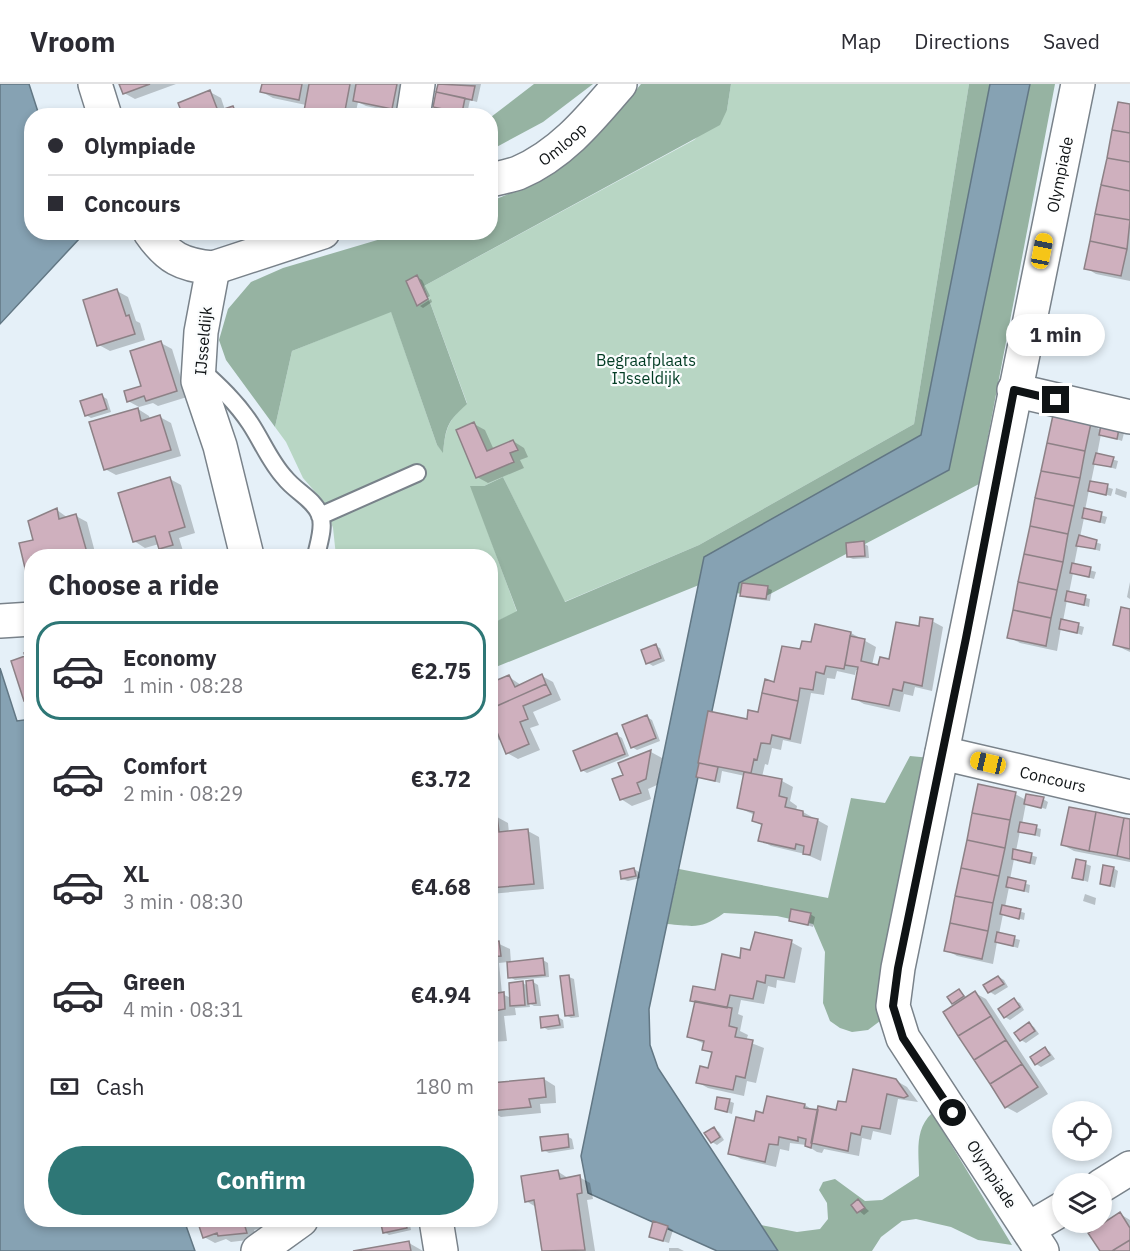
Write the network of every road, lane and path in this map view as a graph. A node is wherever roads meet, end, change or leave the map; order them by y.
1 (94, 84) edge
2 (418, 84) edge
3 (620, 84) edge
4 (1078, 84) edge
5 (102, 108) edge
6 (414, 108) edge
7 (498, 178) edge
8 (155, 240) edge
9 (299, 240) edge
10 (213, 268) junction
11 (199, 368) junction
12 (1014, 390) junction
13 (1130, 417) edge
14 (417, 473) dead end
15 (320, 516) junction
16 (245, 549) edge
17 (318, 549) edge
18 (24, 620) edge
19 (0, 621) edge
20 (942, 753) junction
21 (1130, 797) edge
22 (1130, 1168) edge
23 (1112, 1179) edge
24 (1052, 1220) edge
25 (292, 1227) edge
26 (437, 1227) edge
27 (1035, 1240) edge
28 (258, 1251) edge
29 (441, 1251) edge

1 - 5 street
2 - 6 street
3 - 7 street, Omloop
4 - 12 street, Olympiade
8 - 10 street
9 - 10 street
10 - 11 street, IJsseldijk
11 - 15 lane
11 - 16 street, IJsseldijk
12 - 13 street
12 - 20 street, Olympiade
14 - 15 lane
15 - 17 lane
18 - 19 street
20 - 21 street, Concours
20 - 27 street, Olympiade
22 - 23 street
24 - 27 street
25 - 28 street
26 - 29 street

